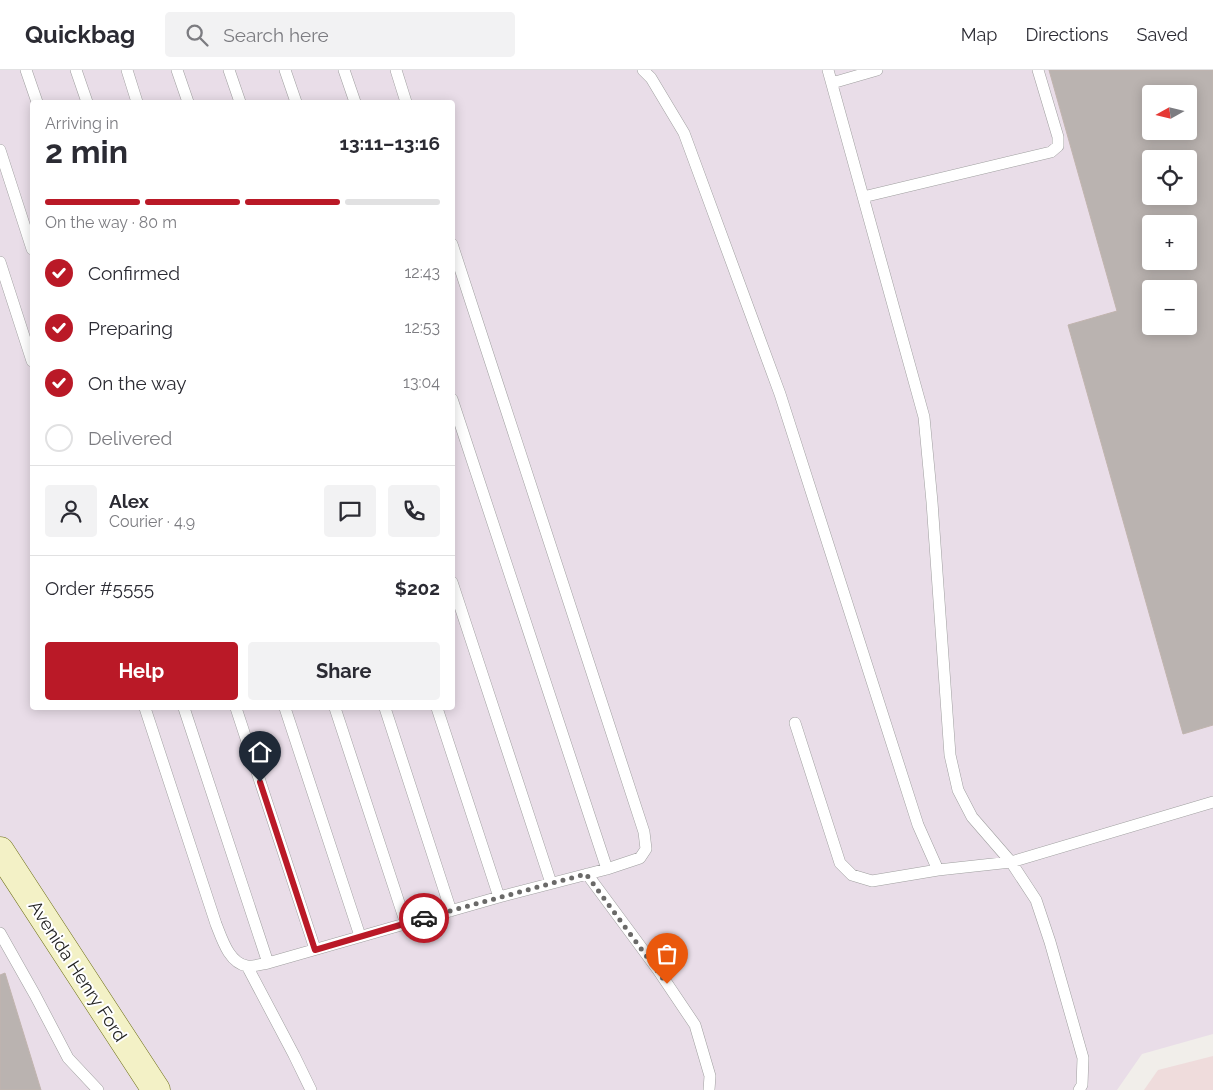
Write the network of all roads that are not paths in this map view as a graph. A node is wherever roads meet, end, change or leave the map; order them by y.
1 (26, 70) edge
2 (76, 70) edge
3 (127, 70) edge
4 (177, 70) edge
5 (229, 70) edge
6 (285, 70) edge
7 (344, 70) edge
8 (396, 70) edge
9 (642, 70) edge
10 (828, 70) edge
11 (877, 70) edge
12 (1038, 70) edge
13 (832, 83) junction
14 (36, 100) edge
15 (86, 100) edge
16 (136, 100) edge
17 (187, 100) edge
18 (239, 100) edge
19 (295, 100) edge
20 (353, 100) edge
21 (405, 100) edge
22 (0, 150) edge
23 (863, 197) junction
24 (30, 242) edge
25 (455, 253) edge
26 (0, 262) edge
27 (30, 355) edge
28 (455, 408) edge
29 (455, 591) edge
30 (147, 710) edge
31 (185, 710) edge
32 (237, 710) edge
33 (286, 710) edge
34 (336, 710) edge
35 (386, 710) edge
36 (438, 710) edge
37 (795, 723) dead end
38 (1213, 802) edge
39 (0, 851) edge
40 (1011, 862) junction
41 (607, 869) junction
42 (938, 870) junction
43 (586, 874) junction
44 (551, 883) junction
45 (499, 897) junction
46 (451, 911) junction
47 (406, 924) junction
48 (0, 934) edge
49 (360, 936) junction
50 (315, 950) junction
51 (268, 963) junction
52 (247, 966) junction
53 (98, 1090) edge
54 (156, 1090) edge
55 (311, 1090) edge
56 (709, 1090) edge
57 (1078, 1090) edge

1 - 14 lane
2 - 15 lane
3 - 16 lane
4 - 17 lane
5 - 18 lane
6 - 19 lane
7 - 20 lane
8 - 21 lane
9 - 42 lane
10 - 13 lane
11 - 13 lane
12 - 23 lane
13 - 23 lane
22 - 24 lane
23 - 40 lane
25 - 41 lane
26 - 27 lane
28 - 41 lane
29 - 44 lane
30 - 52 lane
31 - 51 lane
32 - 50 lane
33 - 49 lane
34 - 47 lane
35 - 46 lane
36 - 45 lane
37 - 42 lane
38 - 40 lane
39 - 54 street, Avenida Henry Ford
40 - 42 lane
40 - 57 lane
41 - 43 lane
43 - 44 lane
43 - 56 lane
44 - 45 lane
45 - 46 lane
46 - 47 lane
47 - 49 lane
48 - 53 lane
49 - 50 lane
50 - 51 lane
51 - 52 lane
52 - 55 lane

